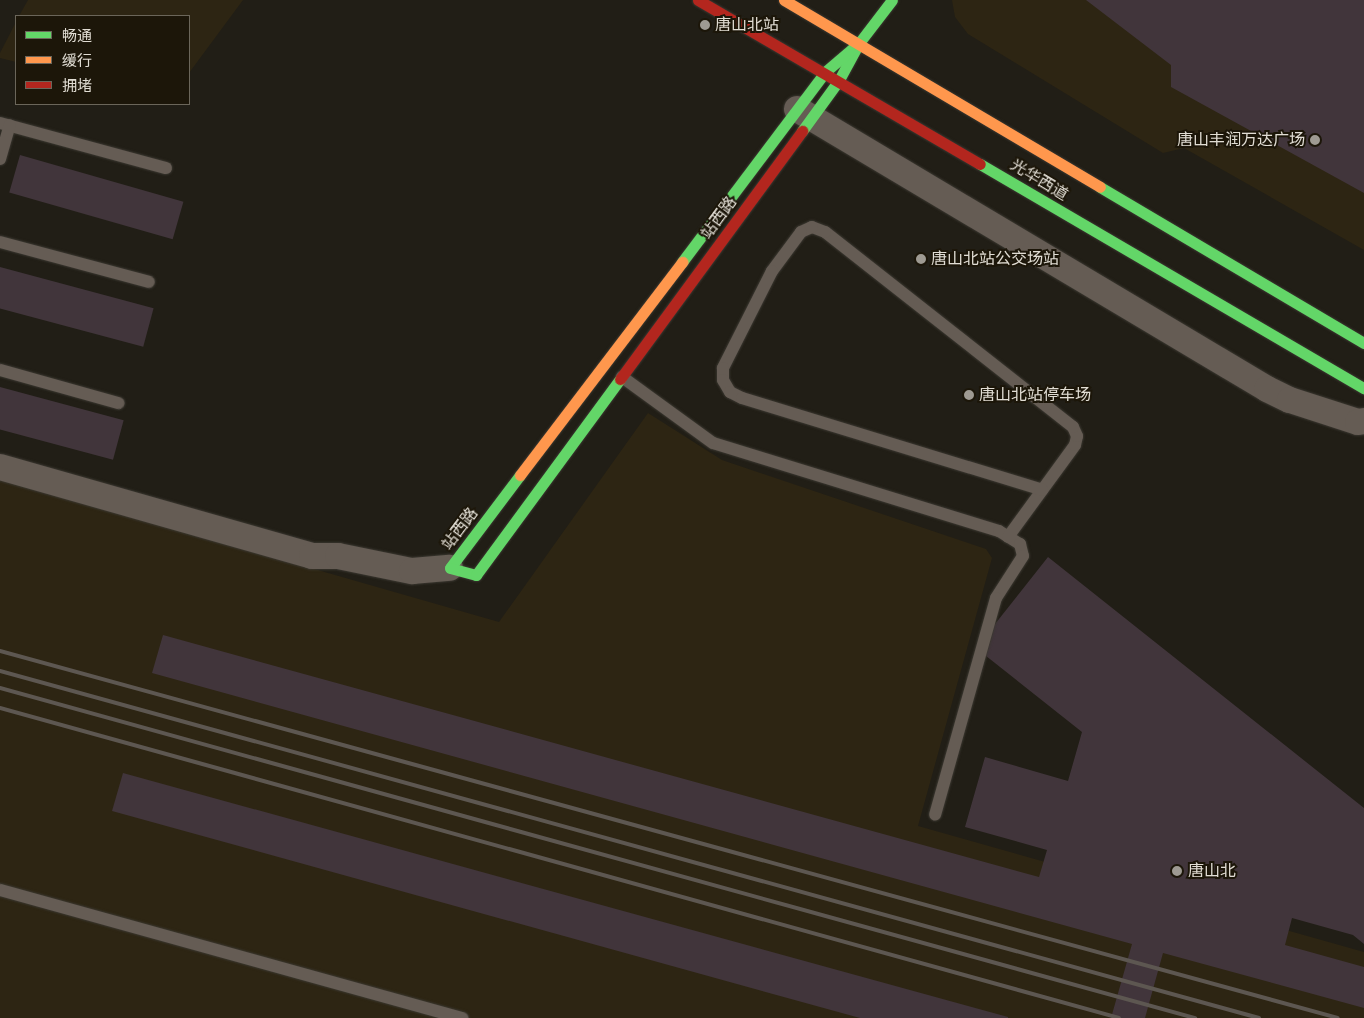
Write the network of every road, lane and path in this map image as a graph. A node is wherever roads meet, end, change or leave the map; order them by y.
1 (698, 0) edge
2 (784, 0) edge
3 (892, 0) edge
4 (858, 43) junction
5 (825, 72) junction
6 (839, 80) junction
7 (805, 114) junction
8 (5, 124) edge
9 (0, 159) edge
10 (166, 168) dead end
11 (0, 242) edge
12 (149, 282) dead end
13 (1364, 343) edge
14 (605, 366) junction
15 (0, 370) edge
16 (622, 377) junction
17 (1364, 388) edge
18 (118, 402) dead end
19 (1364, 421) edge
20 (0, 467) edge
21 (1042, 490) junction
22 (1008, 536) junction
23 (450, 568) junction
24 (935, 816) dead end
25 (0, 890) edge
26 (463, 1018) edge

1 - 5 main road, 光华西道
2 - 4 main road, 光华西道
3 - 4 main road, 站西路
4 - 5 main road, 站西路
4 - 6 main road, 站西路
4 - 13 main road, 光华西道
5 - 6 main road, 光华西道
5 - 7 main road, 站西路
6 - 7 main road, 站西路
6 - 17 main road, 光华西道
7 - 14 main road, 站西路
7 - 16 main road, 站西路
7 - 19 street
8 - 9 lane
8 - 10 lane
11 - 12 lane
14 - 16 main road
14 - 23 main road, 站西路
15 - 18 lane
16 - 22 lane
16 - 23 main road, 站西路
20 - 23 street
21 - 21 lane
21 - 22 lane
22 - 24 lane
25 - 26 lane

